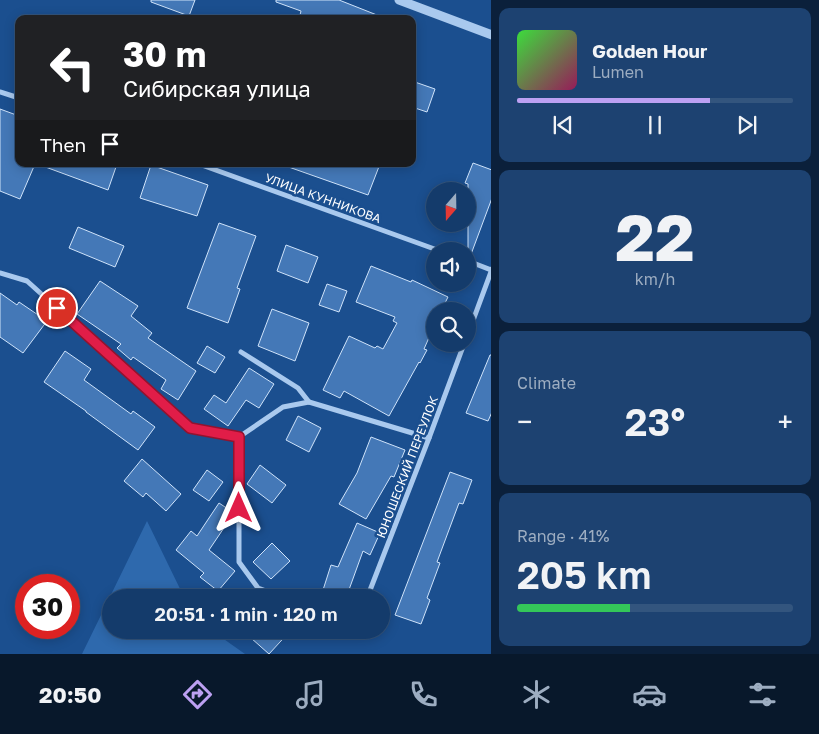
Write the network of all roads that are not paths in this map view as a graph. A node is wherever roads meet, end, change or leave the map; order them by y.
1 (399, 0) edge
2 (491, 35) edge
3 (0, 92) edge
4 (15, 97) edge
5 (207, 167) edge
6 (426, 246) edge
7 (476, 264) edge
8 (491, 269) edge
9 (0, 273) edge
10 (476, 311) edge
11 (241, 352) dead end
12 (461, 352) edge
13 (309, 402) junction
14 (239, 437) junction
15 (429, 438) junction
16 (261, 589) edge
17 (370, 589) edge

1 - 2 street
3 - 4 street
5 - 6 street, УЛИЦА КУННИКОВА
7 - 8 street
8 - 10 street
9 - 14 street
11 - 13 street
12 - 15 street, ЮНОШЕСКИЙ ПЕРЕУЛОК
13 - 14 street
13 - 15 street
14 - 16 street
15 - 17 street, ЮНОШЕСКИЙ ПЕРЕУЛОК

